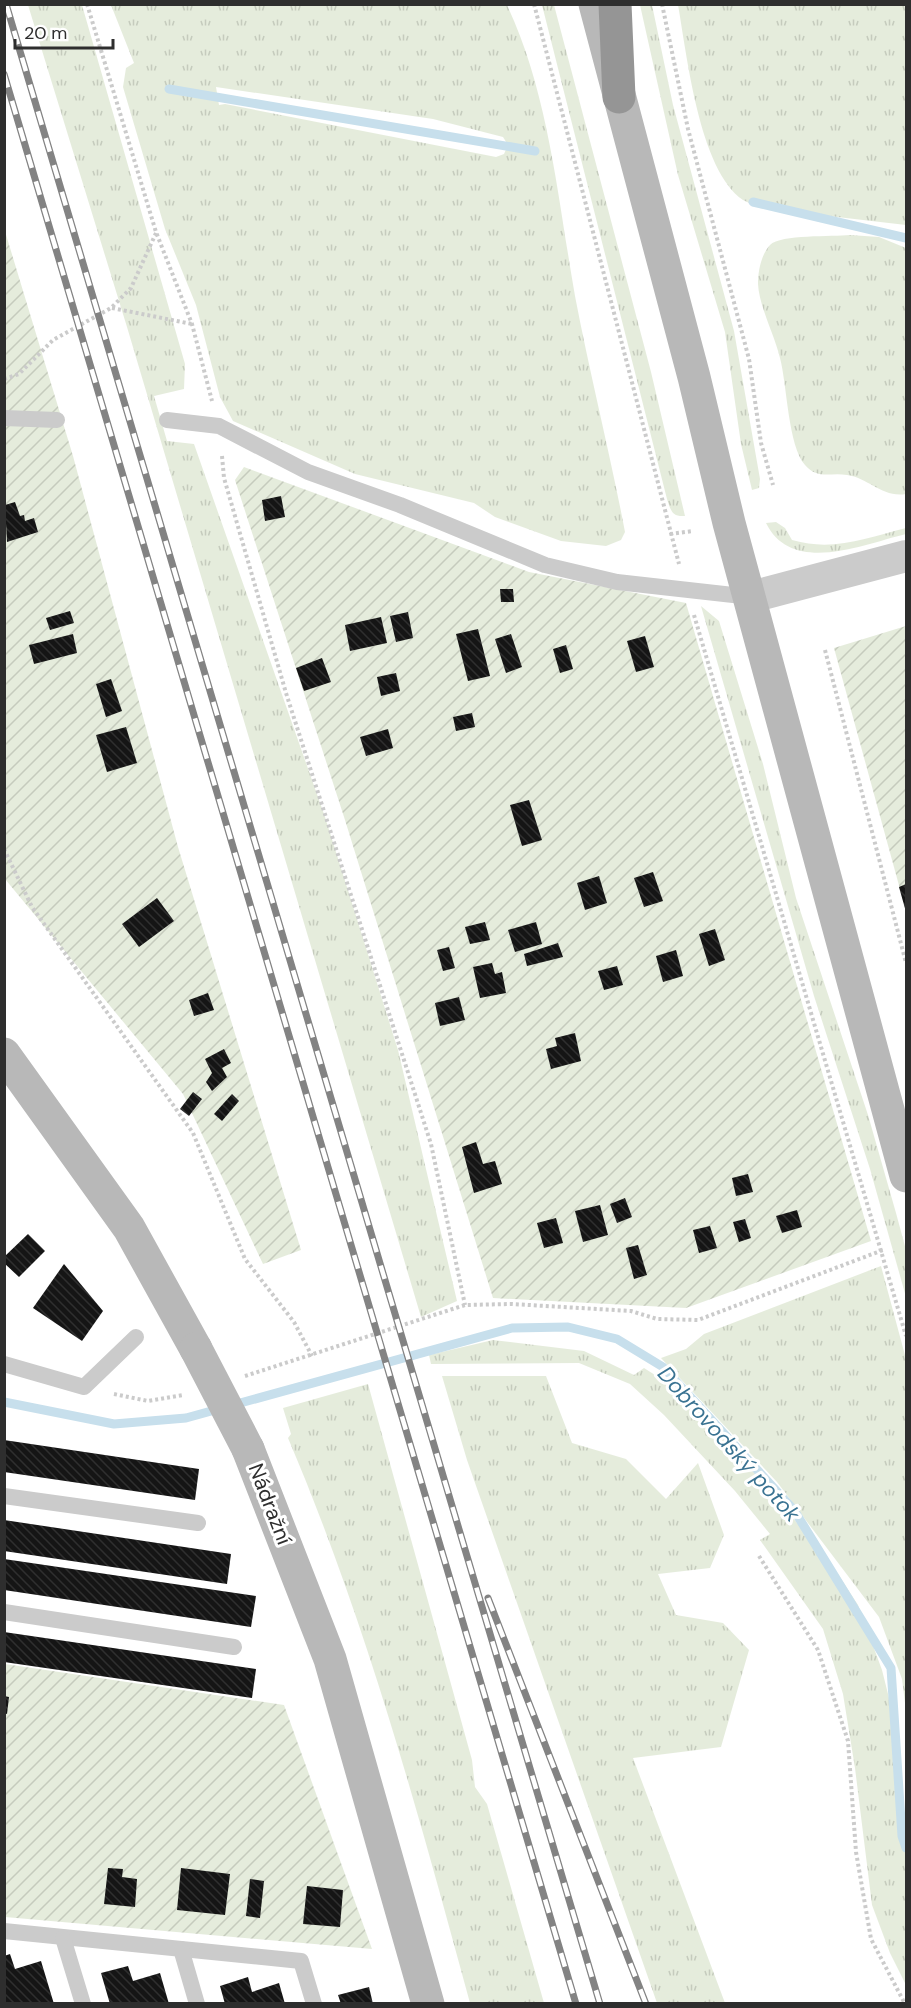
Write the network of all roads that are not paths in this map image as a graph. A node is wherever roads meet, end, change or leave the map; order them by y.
1 (581, 4) edge
2 (595, 4) edge
3 (615, 4) edge
4 (620, 97) junction
5 (4, 418) edge
6 (57, 420) dead end
7 (167, 420) dead end
8 (906, 556) edge
9 (751, 597) junction
10 (4, 1054) edge
11 (906, 1176) edge
12 (136, 1337) dead end
13 (4, 1364) edge
14 (4, 1496) edge
15 (198, 1523) dead end
16 (4, 1612) edge
17 (234, 1647) dead end
18 (4, 1931) edge
19 (63, 1938) junction
20 (181, 1949) junction
21 (83, 2004) edge
22 (197, 2004) edge
23 (314, 2004) edge
24 (428, 2004) edge

1 - 4 main road
2 - 4 main road
3 - 4 highway
4 - 9 main road
5 - 6 lane
7 - 9 lane
8 - 9 street
9 - 11 main road
10 - 24 main road, Nádražní, bridge
12 - 13 lane
14 - 15 lane
16 - 17 lane
18 - 19 lane
19 - 20 lane
19 - 21 lane
20 - 22 lane
20 - 23 lane

